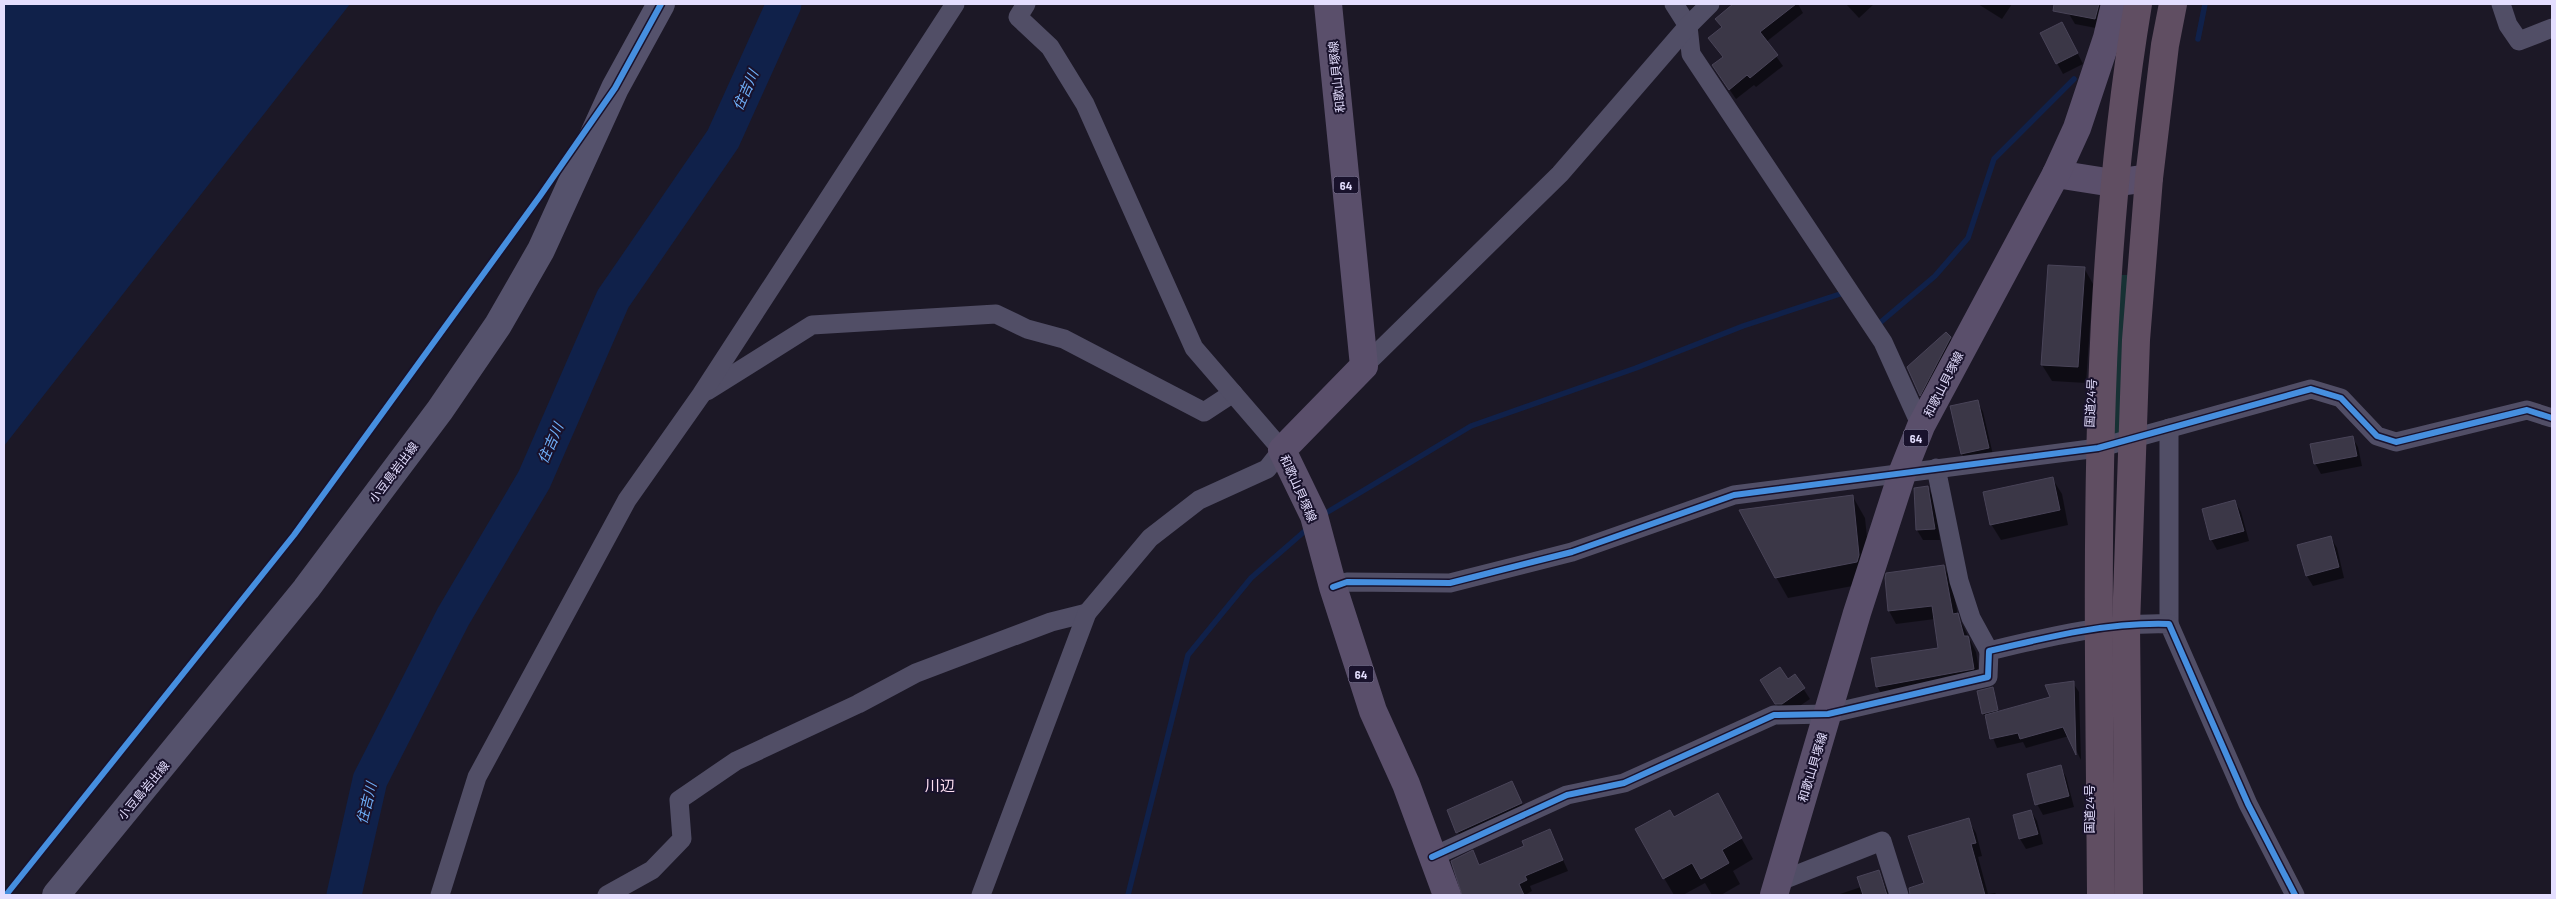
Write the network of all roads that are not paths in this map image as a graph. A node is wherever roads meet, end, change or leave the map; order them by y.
1 (661, 4) edge
2 (955, 4) edge
3 (1026, 4) edge
4 (1328, 4) edge
5 (1674, 4) edge
6 (1710, 4) edge
7 (2115, 4) edge
8 (2138, 4) edge
9 (2173, 4) edge
10 (2501, 4) edge
11 (1688, 26) junction
12 (2552, 28) edge
13 (2056, 174) junction
14 (2149, 178) junction
15 (2113, 183) junction
16 (1364, 366) junction
17 (1233, 393) junction
18 (701, 395) junction
19 (2552, 418) edge
20 (1921, 426) junction
21 (2169, 428) junction
22 (2132, 438) junction
23 (2098, 448) junction
24 (1282, 450) junction
25 (1936, 468) junction
26 (1903, 472) junction
27 (1333, 587) junction
28 (1087, 613) junction
29 (2169, 624) junction
30 (2126, 626) junction
31 (2099, 630) junction
32 (1989, 651) junction
33 (1828, 714) junction
34 (1432, 857) junction
35 (1776, 889) edge
36 (56, 895) edge
37 (440, 895) edge
38 (607, 895) edge
39 (981, 895) edge
40 (1447, 895) edge
41 (1899, 895) edge
42 (2101, 895) edge
43 (2129, 895) edge
44 (2295, 895) edge

1 - 36 main road, 小豆島岩出線
2 - 18 street
3 - 17 street
4 - 16 main road, 和歌山貝塚線 / 64
5 - 11 street
6 - 11 street
7 - 13 main road, 和歌山貝塚線 / 64
8 - 15 highway, 国道24号
9 - 14 highway
10 - 12 street
11 - 16 street
11 - 20 street
13 - 15 main road
13 - 20 main road, 和歌山貝塚線 / 64
14 - 15 main road
14 - 22 highway
15 - 23 highway, 国道24号
16 - 24 main road, 和歌山貝塚線
17 - 18 street
17 - 24 street
18 - 37 street
19 - 21 street
20 - 26 main road, 和歌山貝塚線 / 64
21 - 22 street
21 - 29 street
22 - 23 street
22 - 30 highway
23 - 25 street
23 - 31 highway, 国道24号
24 - 27 main road, 和歌山貝塚線 / 64
24 - 28 street
25 - 26 street
25 - 32 street
26 - 27 street
26 - 33 main road, 和歌山貝塚線 / 64
27 - 34 main road, 和歌山貝塚線 / 64
28 - 38 street
28 - 39 street
29 - 30 street
29 - 44 street
30 - 31 street
30 - 43 highway
31 - 32 street
31 - 42 highway, 国道24号
32 - 33 street
33 - 34 street
33 - 35 main road, 和歌山貝塚線 / 64
34 - 40 main road, 和歌山貝塚線 / 64
35 - 41 street

